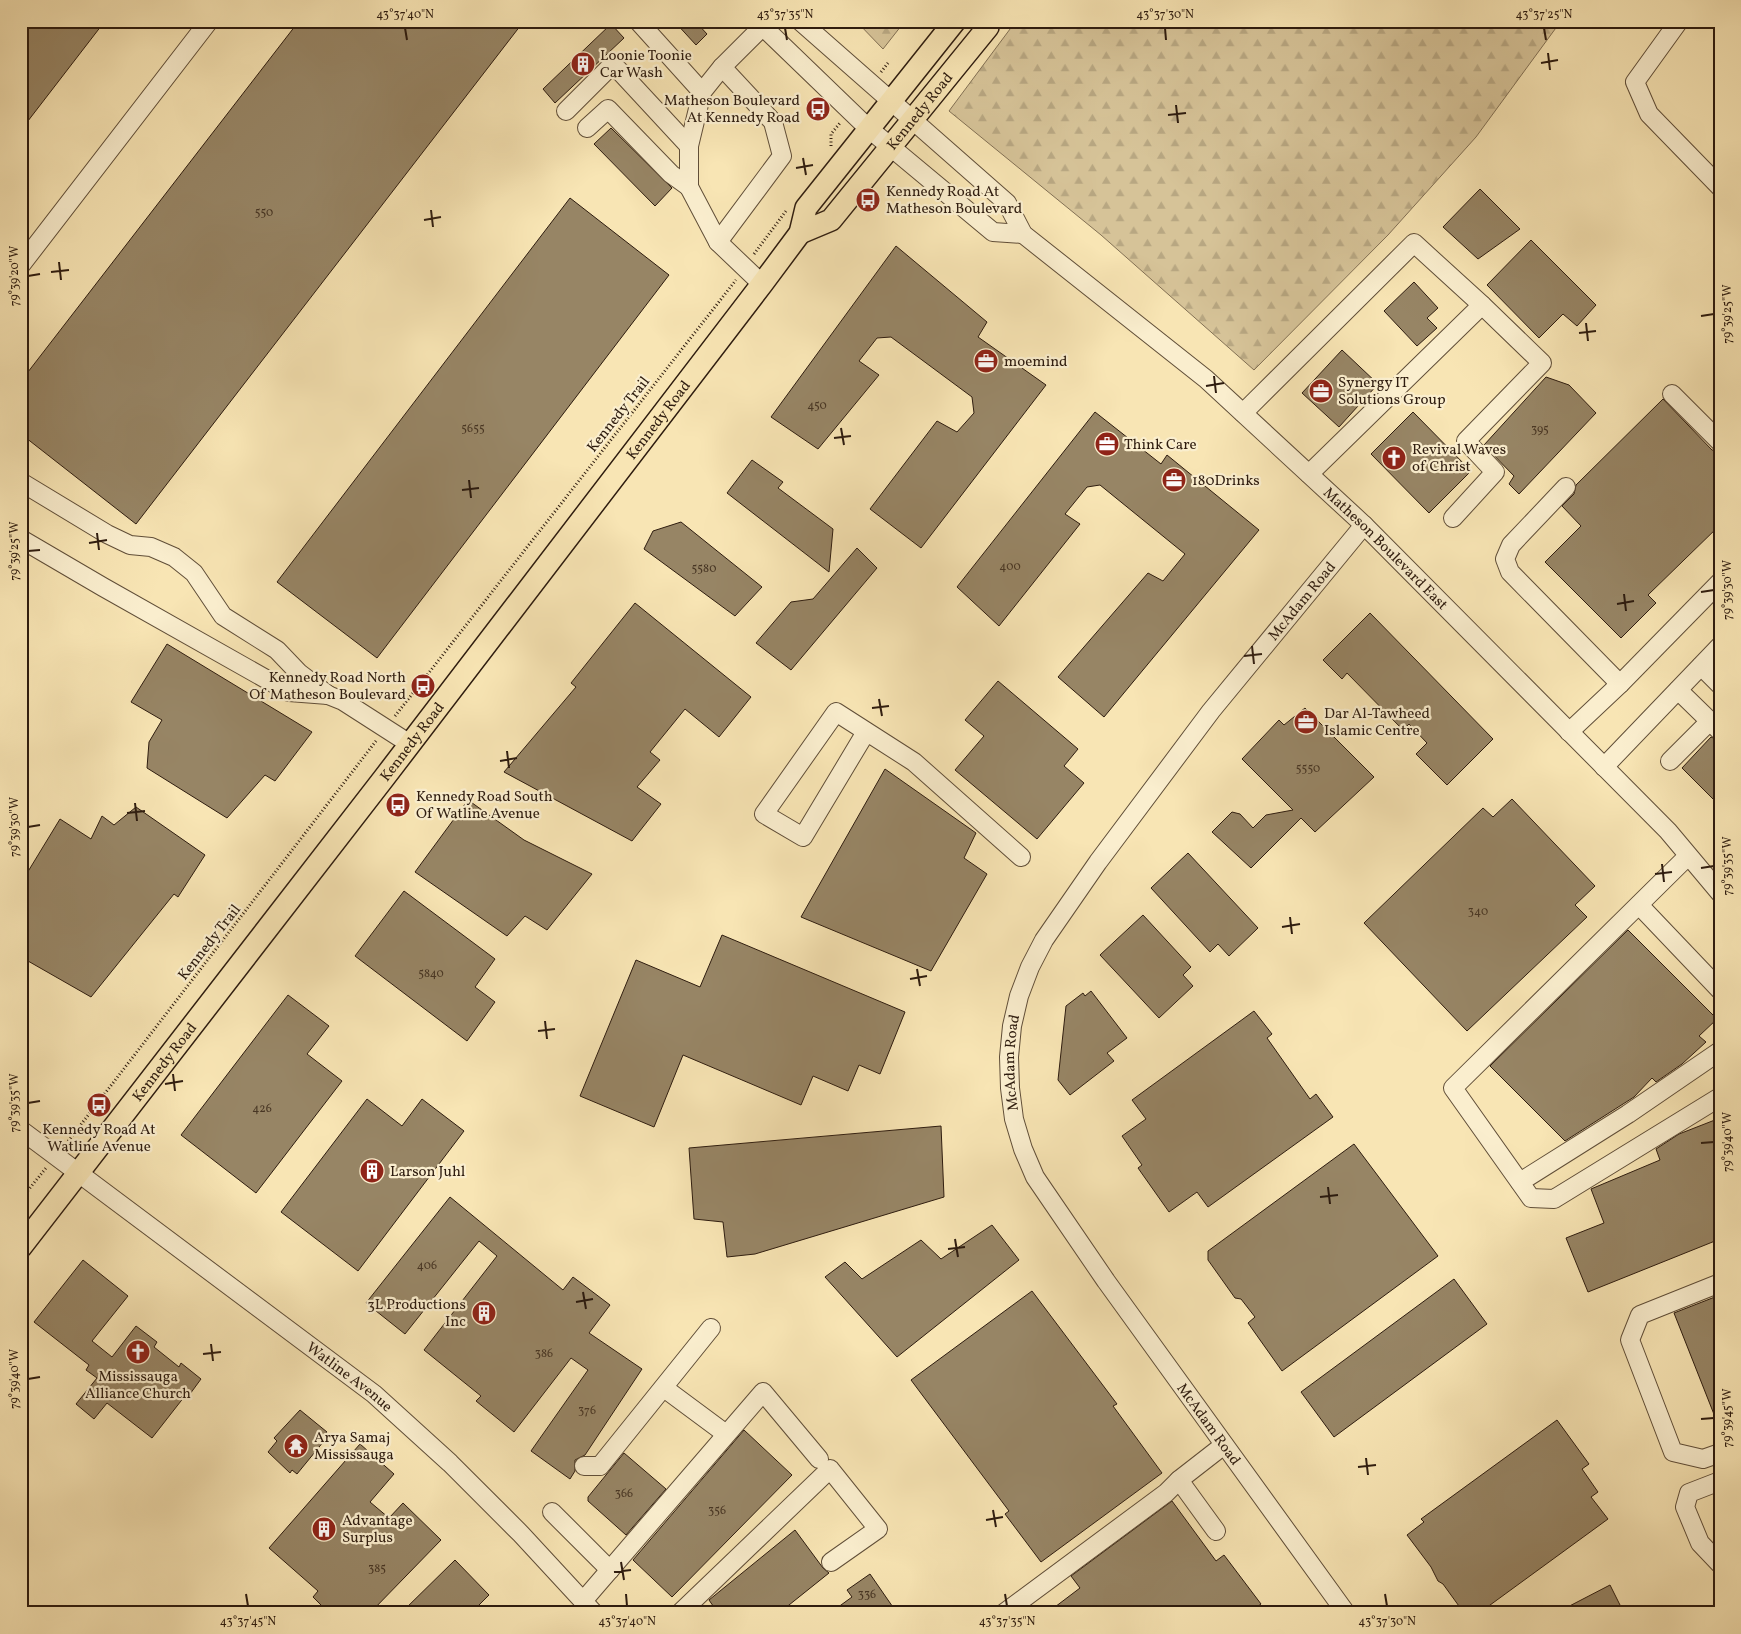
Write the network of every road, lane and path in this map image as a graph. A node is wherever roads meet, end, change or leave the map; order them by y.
1 (208, 21) edge
2 (638, 21) edge
3 (800, 21) edge
4 (954, 21) edge
5 (988, 21) edge
6 (1679, 21) edge
7 (760, 24) edge
8 (722, 67) junction
9 (702, 92) junction
10 (890, 100) junction
11 (566, 111) dead end
12 (912, 120) junction
13 (587, 128) dead end
14 (868, 128) junction
15 (834, 130) dead end
16 (689, 146) junction
17 (891, 147) junction
18 (830, 149) dead end
19 (689, 187) junction
20 (1720, 187) edge
21 (788, 208) dead end
22 (800, 233) junction
23 (1023, 234) junction
24 (718, 242) junction
25 (21, 265) edge
26 (744, 269) junction
27 (762, 284) junction
28 (1482, 305) junction
29 (1672, 394) dead end
30 (1243, 413) junction
31 (1720, 442) edge
32 (1309, 474) junction
33 (21, 482) edge
34 (1566, 487) dead end
35 (1453, 518) dead end
36 (1364, 525) junction
37 (21, 539) edge
38 (1720, 582) edge
39 (1720, 646) edge
40 (1701, 666) junction
41 (1620, 684) junction
42 (1720, 685) edge
43 (1678, 690) junction
44 (328, 695) junction
45 (405, 704) dead end
46 (1715, 726) edge
47 (866, 732) junction
48 (1569, 732) junction
49 (410, 744) junction
50 (362, 758) dead end
51 (1670, 761) dead end
52 (1604, 767) junction
53 (1688, 856) junction
54 (1021, 857) dead end
55 (1720, 893) edge
56 (1639, 905) junction
57 (1720, 990) edge
58 (1720, 1050) edge
59 (1720, 1097) edge
60 (21, 1130) edge
61 (71, 1137) dead end
62 (46, 1169) dead end
63 (79, 1172) junction
64 (1520, 1182) junction
65 (21, 1199) edge
66 (21, 1247) edge
67 (1720, 1284) edge
68 (711, 1328) dead end
69 (664, 1388) junction
70 (726, 1434) junction
71 (1224, 1445) junction
72 (1720, 1452) edge
73 (819, 1459) dead end
74 (584, 1466) dead end
75 (1179, 1480) junction
76 (1720, 1481) edge
77 (552, 1512) dead end
78 (1116, 1519) dead end
79 (1216, 1532) dead end
80 (831, 1562) dead end
81 (1720, 1564) edge
82 (610, 1570) junction
83 (589, 1607) edge
84 (1024, 1607) edge
85 (680, 1613) edge
86 (1004, 1613) edge
87 (1346, 1613) edge

1 - 25 street
2 - 9 street
3 - 10 street, Matheson Boulevard East
4 - 10 main road, Kennedy Road
5 - 12 main road, Kennedy Road
6 - 20 street
7 - 8 street
7 - 14 street
8 - 9 street
8 - 24 street
9 - 16 street
10 - 12 street, Matheson Boulevard East
10 - 14 main road, Kennedy Road
11 - 16 street
12 - 17 main road, Kennedy Road
12 - 23 street, Matheson Boulevard East
13 - 19 street
14 - 17 street
14 - 22 main road, Kennedy Road
15 - 18 path
16 - 19 street
17 - 22 main road, Kennedy Road
17 - 23 street
19 - 24 street
21 - 26 path, Kennedy Trail
22 - 27 main road, Kennedy Road
23 - 30 street, Matheson Boulevard East
24 - 26 street
26 - 27 street
26 - 45 path, Kennedy Trail
27 - 49 main road, Kennedy Road
28 - 30 street
28 - 32 street
28 - 35 street
29 - 31 street
30 - 32 street, Matheson Boulevard East
32 - 36 street, Matheson Boulevard East
33 - 44 street
34 - 41 street
36 - 48 street, Matheson Boulevard East
36 - 71 street, McAdam Road
37 - 44 street
38 - 41 street
39 - 40 street
40 - 42 street
40 - 43 street
41 - 48 street
43 - 46 street
43 - 52 street
44 - 49 street
46 - 51 street
47 - 47 street
47 - 54 street
48 - 52 street, Matheson Boulevard East
49 - 63 main road, Kennedy Road
50 - 61 path, Kennedy Trail
52 - 53 street, Matheson Boulevard East
53 - 55 street, Matheson Boulevard East
53 - 56 street
56 - 57 street
56 - 64 street
58 - 64 street
59 - 64 street
60 - 63 street, Watline Avenue
62 - 65 path
63 - 66 main road, Kennedy Road
63 - 83 street, Watline Avenue
67 - 72 street
68 - 69 street
69 - 70 street
69 - 74 street
70 - 73 street
70 - 82 street
71 - 75 street
71 - 87 street, McAdam Road
75 - 78 street
75 - 79 street
75 - 84 street
76 - 81 street
77 - 82 street
80 - 85 street
82 - 83 street
84 - 86 street

